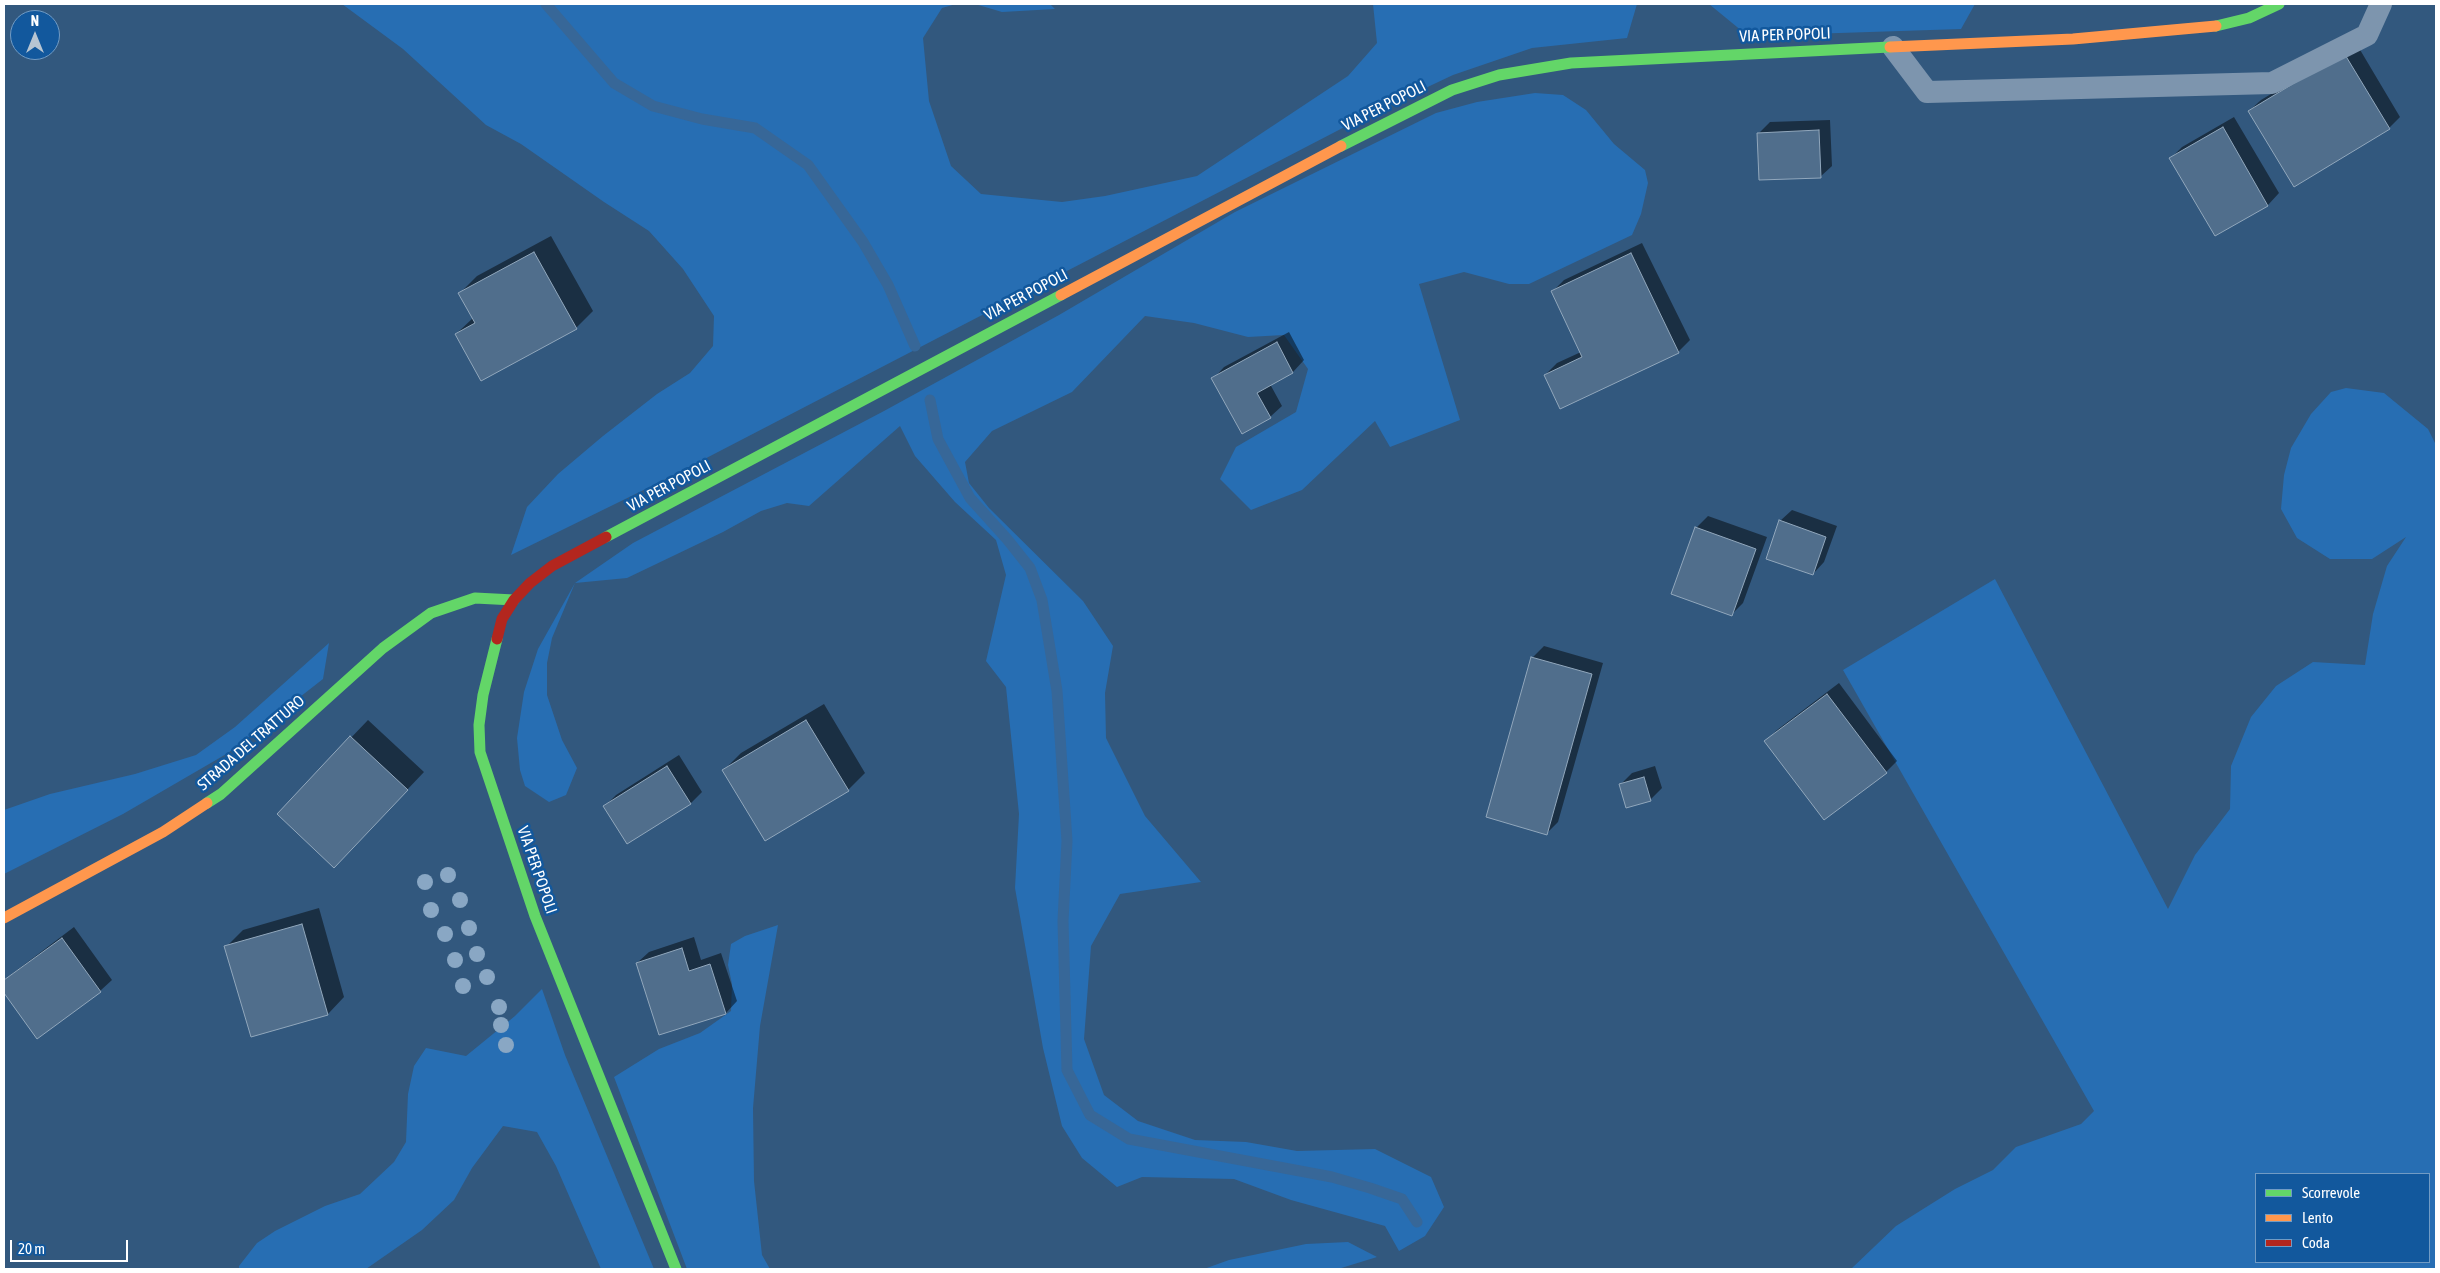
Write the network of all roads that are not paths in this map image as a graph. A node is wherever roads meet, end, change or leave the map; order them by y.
1 (2279, 4) edge
2 (2381, 4) edge
3 (1893, 47) junction
4 (514, 600) junction
5 (4, 918) edge
6 (676, 1269) edge

1 - 3 main road, VIA PER POPOLI
2 - 3 lane
3 - 4 main road, VIA PER POPOLI
4 - 5 main road, STRADA DEL TRATTURO
4 - 6 main road, VIA PER POPOLI

